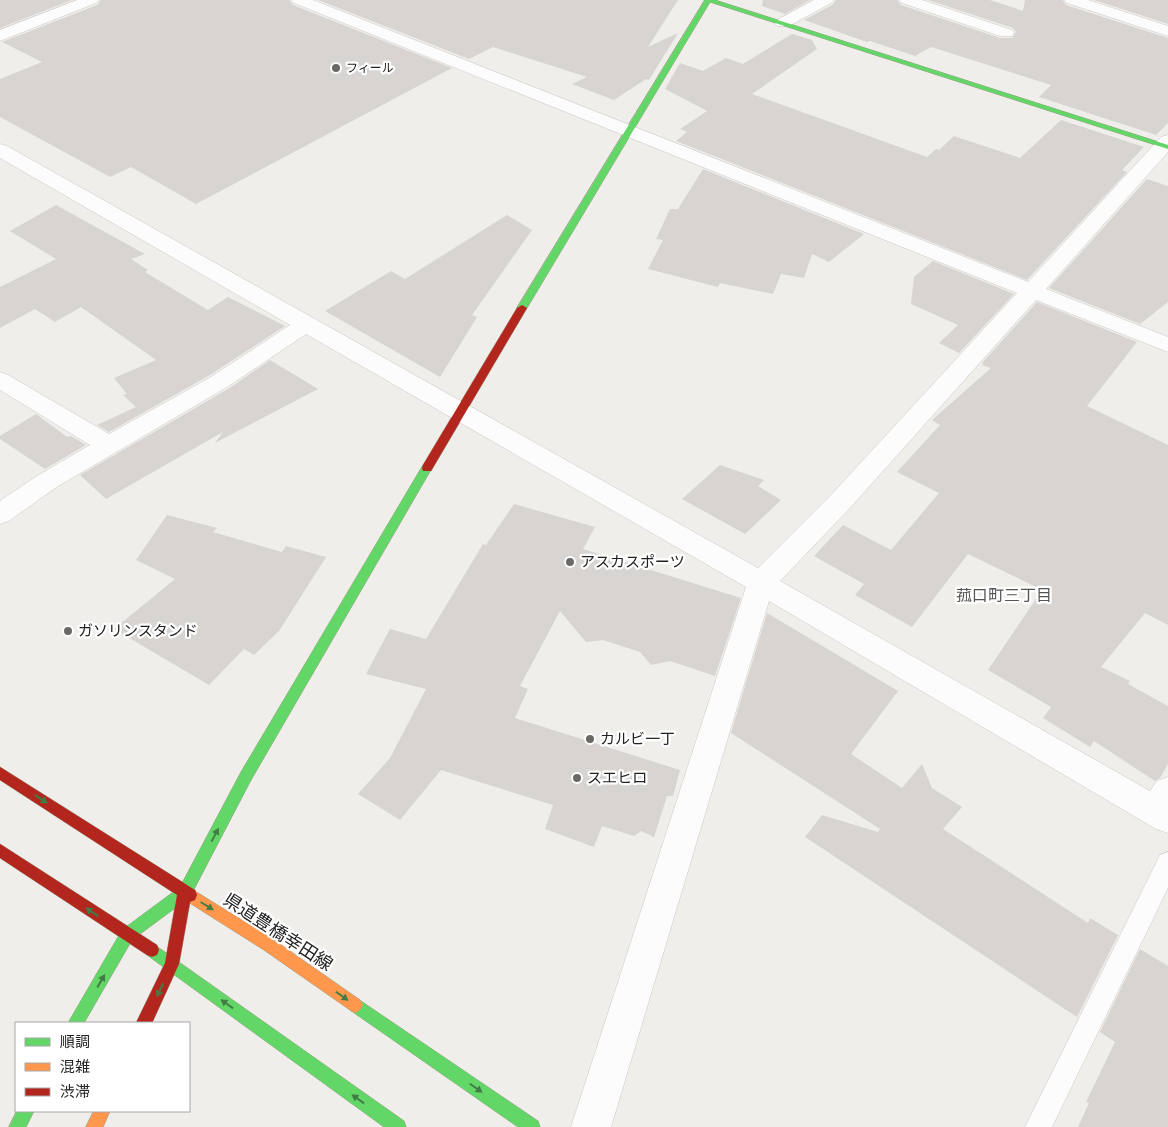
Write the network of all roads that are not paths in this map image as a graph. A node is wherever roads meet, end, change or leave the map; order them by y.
1 (91, 0) edge
2 (299, 0) edge
3 (708, 0) edge
4 (826, 0) edge
5 (908, 0) edge
6 (1072, 0) edge
7 (783, 23) junction
8 (1168, 31) edge
9 (1006, 33) dead end
10 (0, 36) edge
11 (630, 132) junction
12 (1166, 144) edge
13 (0, 150) edge
14 (1032, 290) junction
15 (306, 324) junction
16 (1168, 345) edge
17 (0, 380) edge
18 (460, 413) junction
19 (110, 446) junction
20 (0, 514) edge
21 (761, 583) junction
22 (0, 773) edge
23 (1164, 807) edge
24 (0, 850) edge
25 (1168, 863) edge
26 (185, 892) junction
27 (127, 936) junction
28 (172, 964) junction
29 (77, 1022) edge
30 (144, 1022) edge
31 (25, 1112) edge
32 (102, 1112) edge
33 (17, 1127) edge
34 (94, 1127) edge
35 (398, 1127) edge
36 (532, 1127) edge
37 (591, 1127) edge
38 (1038, 1127) edge

1 - 10 street
2 - 11 street
3 - 7 street
3 - 11 street
4 - 7 street
5 - 9 street
6 - 8 street
7 - 12 street
11 - 14 street
11 - 18 street
12 - 14 street
13 - 15 street
14 - 16 street
14 - 21 street
15 - 18 street
15 - 19 street
17 - 19 street
18 - 21 street
26 -> 18 street
19 - 20 street
21 - 23 street
21 - 37 street
22 -> 26 street, 県道豊橋幸田線
27 -> 24 street
25 - 38 lane
26 - 27 street
26 - 28 street
26 -> 36 street, 県道豊橋幸田線
27 - 28 street
29 -> 27 street
28 -> 30 street
35 -> 28 street
31 - 33 street
32 - 34 street

